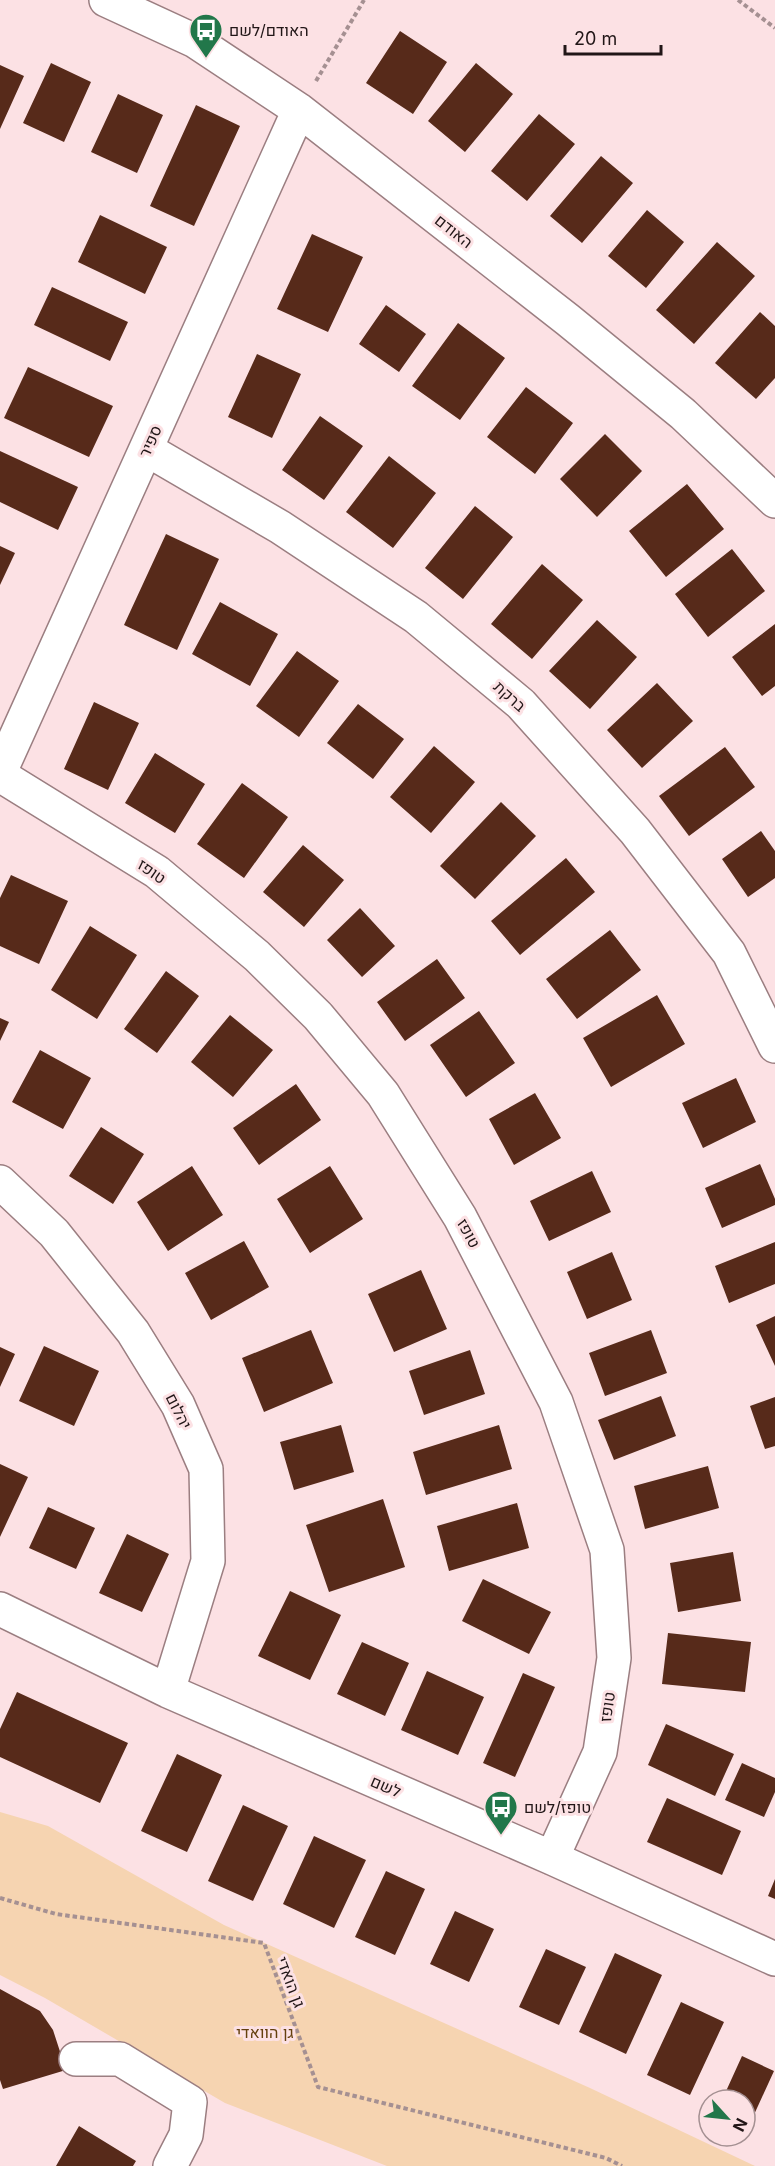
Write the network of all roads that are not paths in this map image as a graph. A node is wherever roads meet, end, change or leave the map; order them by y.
1 (106, 0) edge
2 (299, 111) junction
3 (146, 449) junction
4 (775, 501) edge
5 (0, 773) edge
6 (775, 1046) edge
7 (0, 1182) edge
8 (0, 1609) edge
9 (168, 1691) junction
10 (552, 1858) junction
11 (775, 1959) edge
12 (76, 2059) dead end
13 (170, 2166) edge

1 - 2 street, האודם
2 - 3 street, ספיר
2 - 4 street, האודם
3 - 5 street, ספיר
3 - 6 street, ברקת
5 - 10 street, טופז
7 - 9 street, יהלום
8 - 9 street, לשם
9 - 10 street, לשם
10 - 11 street, לשם
12 - 13 street

